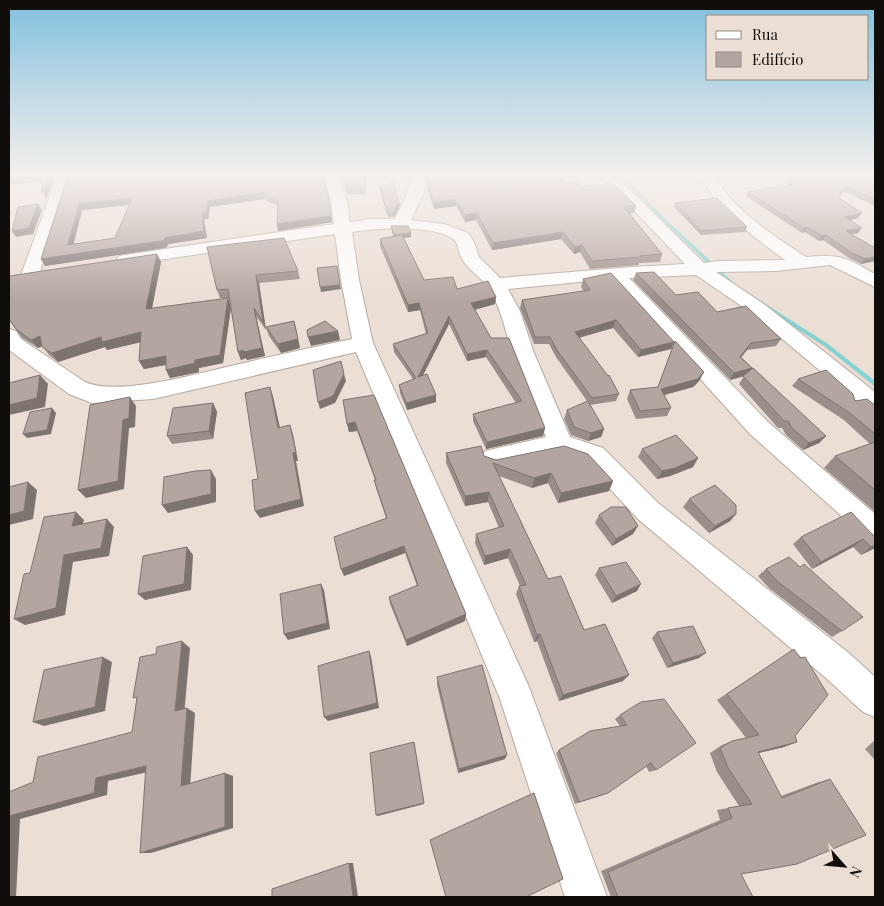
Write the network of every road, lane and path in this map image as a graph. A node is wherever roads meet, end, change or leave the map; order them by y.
1 (47, 218) edge
2 (341, 218) edge
3 (404, 218) edge
4 (654, 218) edge
5 (742, 218) edge
6 (401, 224) junction
7 (342, 229) junction
8 (106, 263) edge
9 (802, 263) junction
10 (708, 268) junction
11 (49, 272) edge
12 (615, 274) junction
13 (875, 281) edge
14 (496, 284) junction
15 (9, 336) edge
16 (364, 343) junction
17 (875, 404) edge
18 (561, 444) junction
19 (494, 458) edge
20 (875, 532) edge
21 (875, 700) edge
22 (586, 897) edge

1 - 11 street
2 - 7 street
3 - 6 street
4 - 10 street
5 - 9 street
6 - 7 street
6 - 14 street
7 - 8 street
7 - 16 street
9 - 10 street
9 - 13 street
10 - 12 street
10 - 17 street
12 - 14 street
12 - 20 street
14 - 18 street
15 - 16 street
16 - 22 street
18 - 19 street
18 - 21 street

